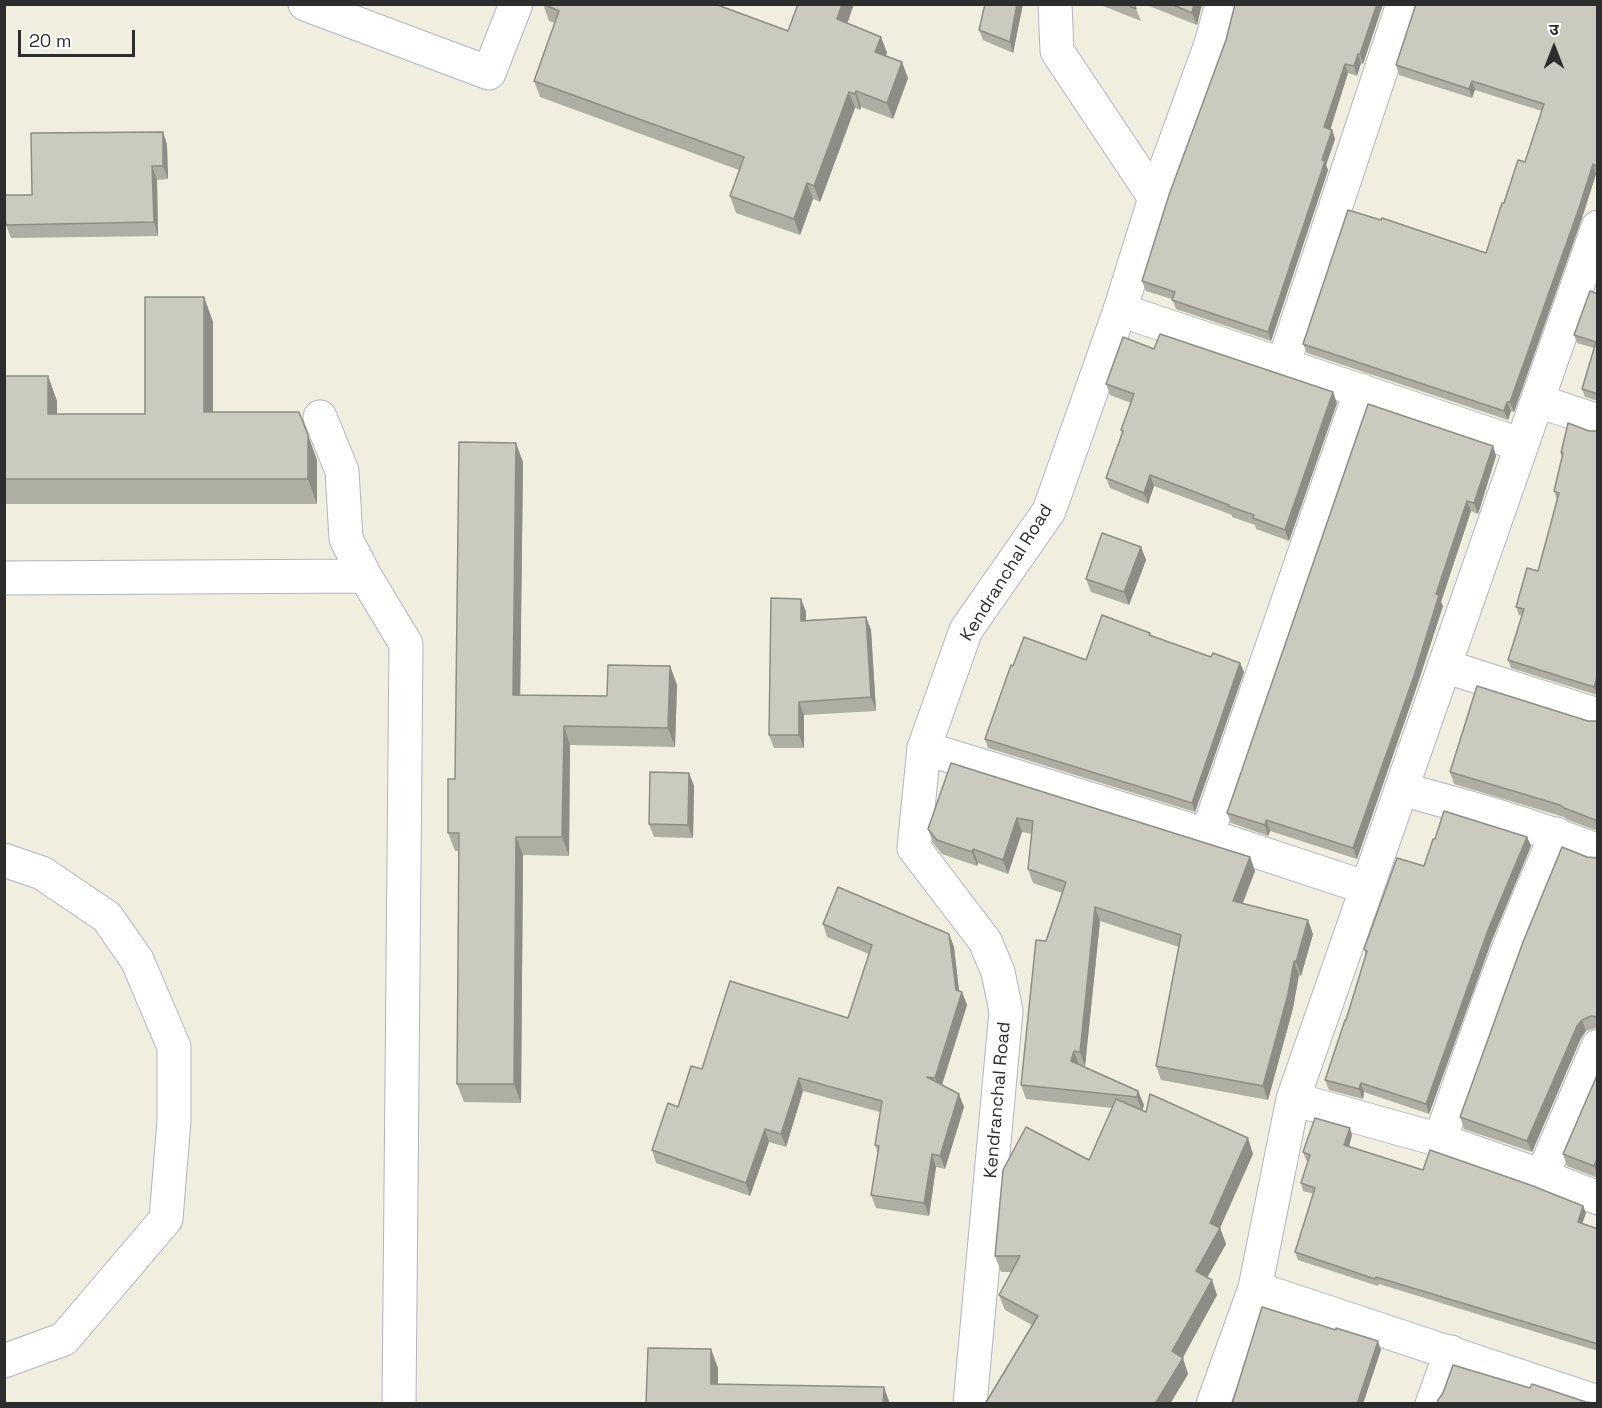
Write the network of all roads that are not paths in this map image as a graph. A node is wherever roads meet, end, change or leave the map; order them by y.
1 (305, 4) edge
2 (516, 4) edge
3 (1055, 4) edge
4 (1222, 4) edge
5 (1403, 4) edge
6 (1155, 198) junction
7 (1598, 227) edge
8 (1590, 273) edge
9 (1120, 310) junction
10 (1283, 364) junction
11 (1361, 390) junction
12 (1538, 401) junction
13 (320, 417) dead end
14 (1598, 421) edge
15 (1522, 445) junction
16 (364, 576) junction
17 (4, 578) edge
18 (1444, 666) junction
19 (1598, 714) edge
20 (924, 748) junction
21 (1401, 789) junction
22 (1557, 834) junction
23 (1207, 835) junction
24 (1598, 851) edge
25 (4, 860) edge
26 (1366, 888) junction
27 (1598, 1046) edge
28 (1293, 1099) junction
29 (1440, 1140) junction
30 (1542, 1176) junction
31 (1598, 1198) edge
32 (1255, 1288) junction
33 (1451, 1352) junction
34 (4, 1361) edge
35 (1598, 1402) edge
36 (399, 1404) edge
37 (970, 1404) edge
38 (1213, 1404) edge
39 (1432, 1404) edge

1 - 2 street
3 - 6 street
4 - 6 street, Kendranchal Road
5 - 10 street
6 - 9 street, Kendranchal Road
7 - 8 street
8 - 12 street
9 - 10 street
9 - 20 street, Kendranchal Road
10 - 11 street
11 - 15 street
11 - 23 street
12 - 14 street
12 - 15 street
13 - 16 street
15 - 18 street
16 - 17 street
16 - 36 street
18 - 19 street
18 - 21 street
20 - 23 street
20 - 37 street, Kendranchal Road
21 - 22 street
21 - 26 street
22 - 24 street
22 - 29 street
23 - 26 street
25 - 34 street
26 - 28 street
27 - 30 street
28 - 29 street
28 - 32 street
29 - 30 street
30 - 31 street
32 - 33 street
32 - 38 street
33 - 35 street
33 - 39 street

